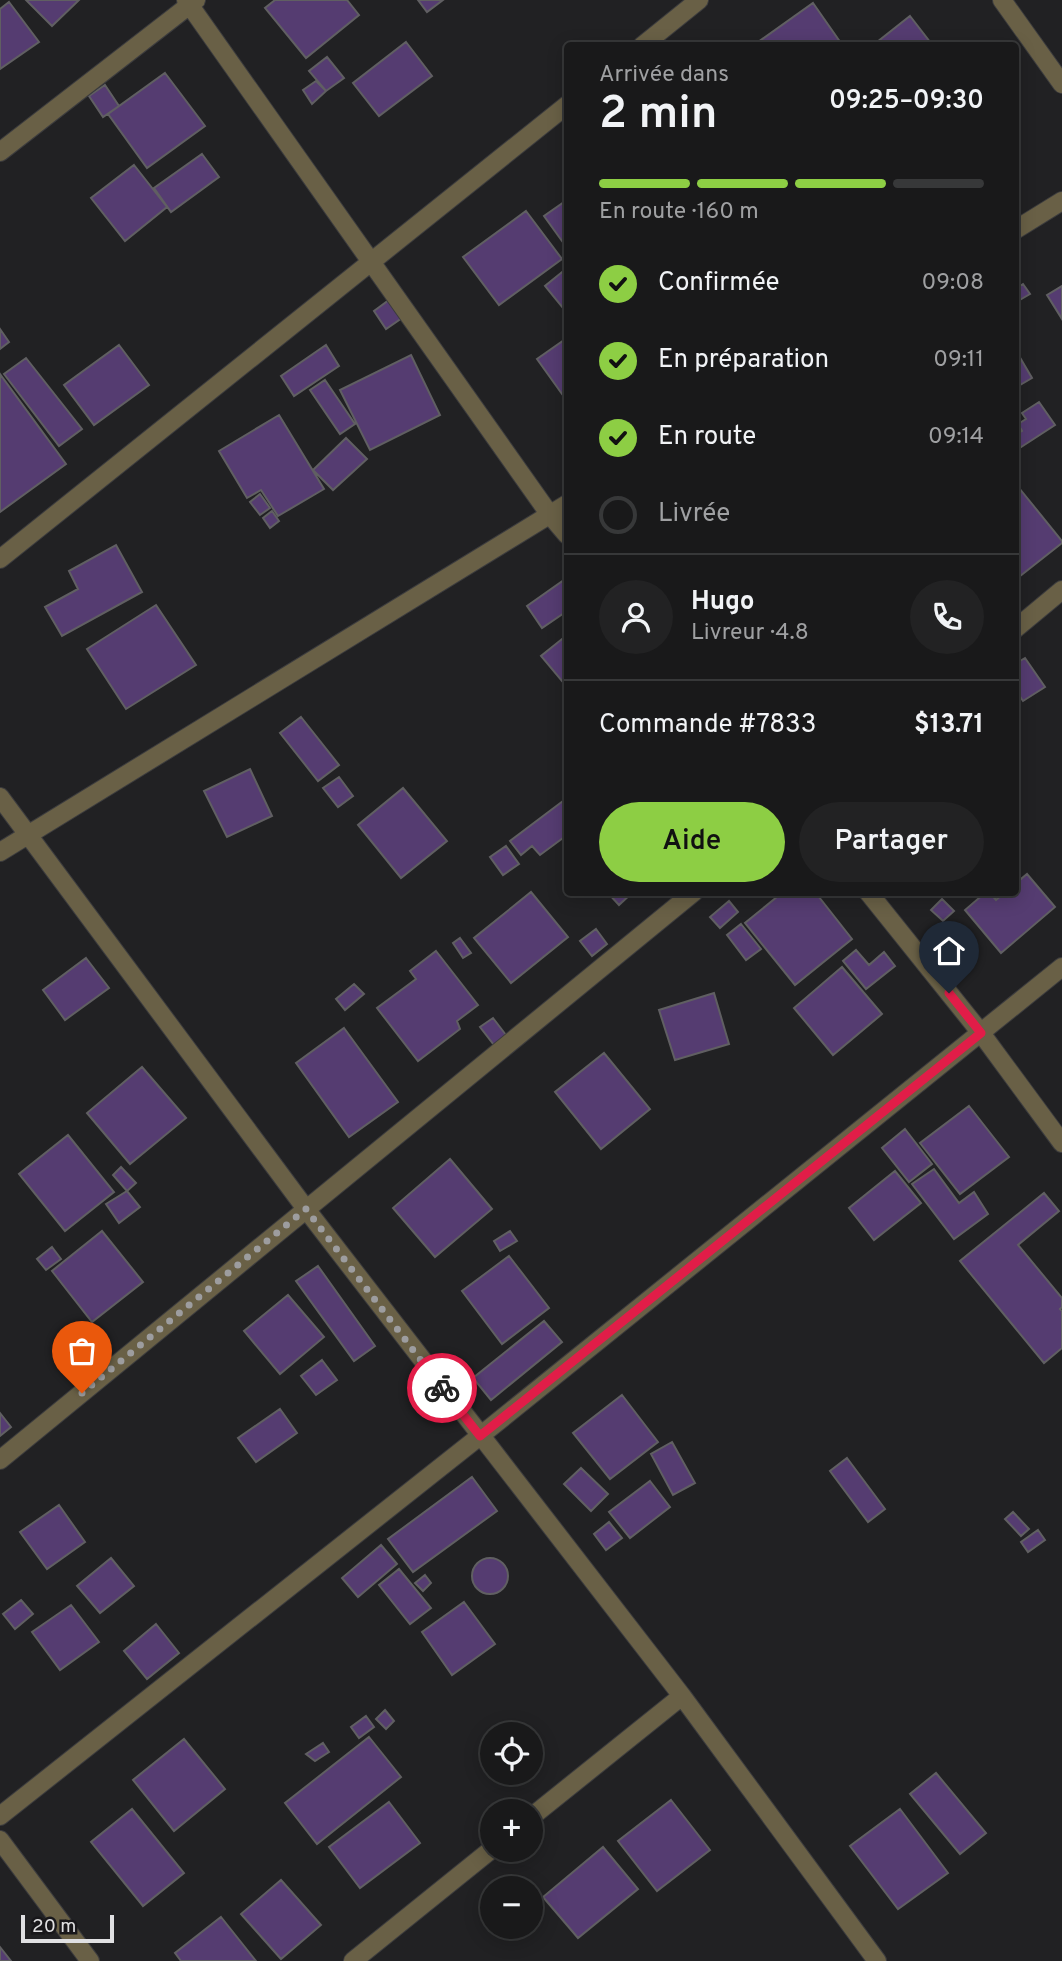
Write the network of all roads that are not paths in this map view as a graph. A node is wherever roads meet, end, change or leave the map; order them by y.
1 (699, 0) edge
2 (1002, 0) edge
3 (191, 2) edge
4 (647, 42) edge
5 (1062, 83) edge
6 (564, 107) edge
7 (0, 152) edge
8 (1062, 201) edge
9 (1019, 228) edge
10 (372, 261) junction
11 (564, 506) edge
12 (550, 515) junction
13 (564, 531) edge
14 (0, 559) edge
15 (1062, 590) edge
16 (1019, 626) edge
17 (0, 797) edge
18 (28, 835) junction
19 (0, 852) edge
20 (689, 896) edge
21 (871, 896) edge
22 (1062, 967) edge
23 (981, 1033) junction
24 (1062, 1143) edge
25 (306, 1209) junction
26 (480, 1436) junction
27 (0, 1460) edge
28 (682, 1696) junction
29 (543, 1808) edge
30 (0, 1816) edge
31 (0, 1840) edge
32 (480, 1859) edge
33 (90, 1961) edge
34 (353, 1961) edge
35 (877, 1961) edge

1 - 4 street
2 - 5 street
3 - 7 street
3 - 10 street
6 - 10 street
8 - 9 street
10 - 12 street
10 - 14 street
11 - 12 street
12 - 13 street
12 - 18 street
15 - 16 street
17 - 18 street
18 - 19 street
18 - 25 street
20 - 25 street
21 - 23 street
22 - 23 street
23 - 24 street
23 - 26 street
25 - 26 street
25 - 27 street
26 - 28 street
26 - 30 street
28 - 29 street
28 - 35 street
31 - 33 street
32 - 34 street

